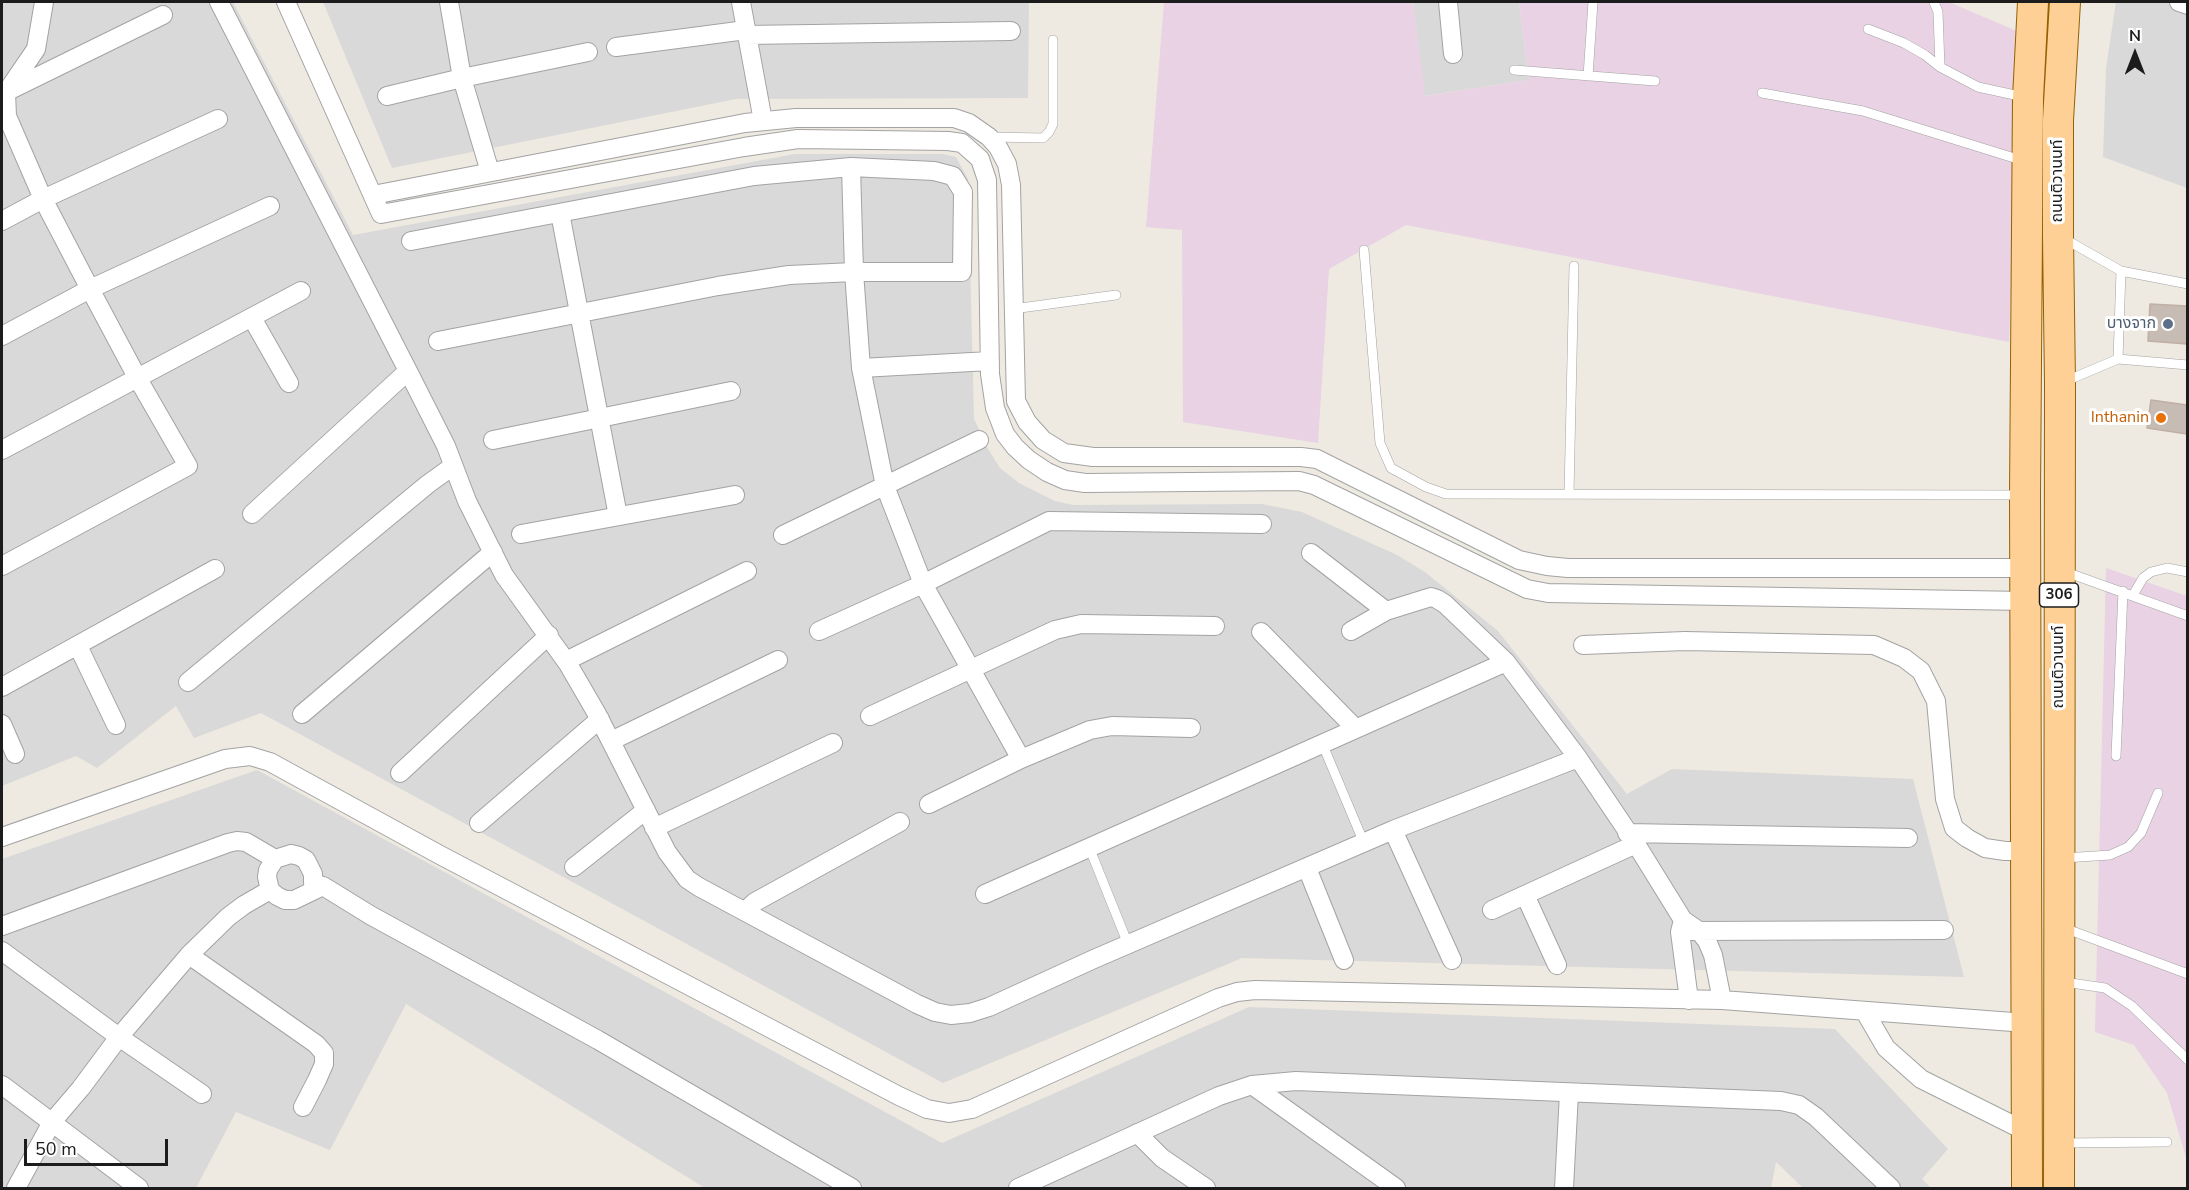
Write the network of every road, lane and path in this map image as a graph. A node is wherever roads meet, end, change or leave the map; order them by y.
1 (44, 2) edge
2 (219, 2) edge
3 (286, 2) edge
4 (448, 2) edge
5 (741, 2) edge
6 (1448, 2) edge
7 (1593, 2) edge
8 (1934, 2) edge
9 (2032, 2) edge
10 (2065, 2) edge
11 (2179, 2) edge
12 (2187, 5) edge
13 (163, 15) dead end
14 (1868, 29) dead end
15 (746, 32) junction
16 (1011, 32) dead end
17 (1053, 40) dead end
18 (616, 47) dead end
19 (588, 52) dead end
20 (1453, 54) dead end
21 (1940, 67) junction
22 (1514, 70) dead end
23 (1588, 76) junction
24 (462, 78) junction
25 (1655, 81) dead end
26 (1762, 93) dead end
27 (4, 94) edge
28 (387, 96) dead end
29 (2028, 98) junction
30 (218, 120) dead end
31 (764, 121) junction
32 (989, 137) junction
33 (2028, 162) junction
34 (851, 167) junction
35 (490, 172) junction
36 (373, 195) junction
37 (44, 199) junction
38 (270, 206) dead end
39 (560, 213) junction
40 (2, 221) edge
41 (2058, 236) junction
42 (411, 241) dead end
43 (1364, 250) dead end
44 (1574, 266) dead end
45 (2121, 271) junction
46 (854, 272) junction
47 (2187, 284) edge
48 (90, 289) junction
49 (301, 291) dead end
50 (1116, 295) dead end
51 (1013, 309) junction
52 (579, 313) junction
53 (252, 318) junction
54 (2, 336) edge
55 (438, 341) dead end
56 (2118, 359) junction
57 (990, 361) junction
58 (2187, 365) edge
59 (861, 368) junction
60 (408, 371) junction
61 (138, 379) junction
62 (290, 383) dead end
63 (2060, 384) junction
64 (731, 391) dead end
65 (599, 417) junction
66 (493, 440) dead end
67 (979, 440) dead end
68 (2, 450) edge
69 (453, 466) junction
70 (885, 486) junction
71 (1569, 494) junction
72 (735, 495) dead end
73 (2025, 495) junction
74 (252, 514) dead end
75 (618, 516) junction
76 (1262, 524) dead end
77 (522, 534) dead end
78 (783, 535) dead end
79 (492, 552) junction
80 (1311, 553) dead end
81 (2, 566) edge
82 (2025, 568) junction
83 (215, 569) dead end
84 (2059, 570) junction
85 (747, 571) dead end
86 (2187, 572) edge
87 (923, 584) junction
88 (2123, 591) junction
89 (2133, 595) junction
90 (2025, 601) junction
91 (1386, 611) junction
92 (2187, 616) edge
93 (1215, 626) dead end
94 (819, 631) dead end
95 (1351, 631) dead end
96 (1261, 632) dead end
97 (549, 635) junction
98 (1584, 645) dead end
99 (78, 646) junction
100 (778, 660) dead end
101 (566, 661) junction
102 (1506, 662) junction
103 (971, 670) junction
104 (188, 682) dead end
105 (2, 687) edge
106 (302, 714) dead end
107 (870, 716) dead end
108 (600, 719) junction
109 (2, 724) edge
110 (116, 726) dead end
111 (1191, 728) dead end
112 (1355, 728) junction
113 (611, 741) junction
114 (833, 743) dead end
115 (1322, 743) junction
116 (15, 754) dead end
117 (2116, 756) dead end
118 (1578, 758) junction
119 (1021, 759) junction
120 (400, 773) dead end
121 (2158, 793) dead end
122 (928, 804) dead end
123 (646, 810) junction
124 (900, 822) dead end
125 (479, 823) dead end
126 (654, 828) junction
127 (1393, 830) junction
128 (2, 837) edge
129 (1908, 838) dead end
130 (1632, 839) junction
131 (1364, 843) junction
132 (1089, 847) junction
133 (2026, 851) junction
134 (2058, 858) junction
135 (275, 859) junction
136 (574, 867) dead end
137 (1307, 868) junction
138 (323, 886) junction
139 (270, 890) junction
140 (985, 894) dead end
141 (1525, 895) junction
142 (1492, 910) dead end
143 (745, 911) junction
144 (2, 926) edge
145 (1681, 926) junction
146 (2059, 926) junction
147 (1944, 930) dead end
148 (1699, 931) junction
149 (1128, 944) junction
150 (2, 951) edge
151 (189, 955) junction
152 (1344, 960) dead end
153 (1452, 960) dead end
154 (1557, 965) dead end
155 (2187, 974) edge
156 (2059, 981) junction
157 (1689, 1000) junction
158 (1722, 1000) junction
159 (1865, 1012) junction
160 (2026, 1023) junction
161 (119, 1037) junction
162 (2187, 1060) edge
163 (2, 1085) edge
164 (1252, 1085) junction
165 (1569, 1093) junction
166 (202, 1095) dead end
167 (303, 1107) dead end
168 (52, 1122) junction
169 (2027, 1132) junction
170 (1137, 1133) junction
171 (2168, 1142) dead end
172 (2059, 1143) junction
173 (1045, 1182) edge
174 (16, 1188) edge
175 (139, 1188) edge
176 (852, 1188) edge
177 (1018, 1188) edge
178 (1206, 1188) edge
179 (1396, 1188) edge
180 (1564, 1188) edge
181 (1891, 1188) edge
182 (2027, 1188) edge
183 (2059, 1188) edge

1 - 27 street
2 - 60 street
3 - 36 street
4 - 24 street
5 - 15 street
6 - 20 street
7 - 23 lane
8 - 21 lane
9 - 29 main road, ถนนติวานนท์ / 306
10 - 41 main road, ถนนติวานนท์ / 306
11 - 12 street
13 - 27 street
14 - 21 lane
15 - 16 street
15 - 18 street
15 - 31 street
17 - 32 lane
19 - 24 street
21 - 29 lane
22 - 23 lane
23 - 25 lane
24 - 28 street
24 - 35 street
26 - 33 lane
27 - 37 street
29 - 33 main road, ถนนติวานนท์ / 306
30 - 37 street
31 - 32 street
31 - 35 street
32 - 51 street
33 - 73 main road, ถนนติวานนท์ / 306
34 - 39 street
34 - 46 street
34 - 46 street
35 - 36 street
36 - 57 street
37 - 40 street
37 - 48 street
38 - 48 street
39 - 42 street
39 - 52 street
41 - 45 lane
41 - 63 main road, ถนนติวานนท์ / 306
43 - 71 lane
44 - 71 lane
45 - 47 lane
45 - 56 lane
46 - 52 street
46 - 59 street
48 - 54 street
48 - 61 street
49 - 53 street
50 - 51 lane
51 - 82 street
52 - 55 street
52 - 65 street
53 - 61 street
53 - 62 street
56 - 58 lane
56 - 63 lane
57 - 59 street
57 - 90 street
59 - 70 street
60 - 69 street
60 - 74 street
61 - 68 street
61 - 81 street
63 - 84 main road, ถนนติวานนท์ / 306
64 - 65 street
65 - 66 street
65 - 75 street
67 - 70 street
69 - 79 street
69 - 104 street
70 - 78 street
70 - 87 street
71 - 73 lane
72 - 75 street
73 - 82 main road, ถนนติวานนท์ / 306
75 - 77 street
76 - 87 street
79 - 97 street
79 - 106 street
80 - 91 street
82 - 90 main road, ถนนติวานนท์ / 306
83 - 99 street
84 - 88 lane
84 - 134 main road, ถนนติวานนท์ / 306
85 - 101 street
86 - 89 lane
87 - 94 street
87 - 103 street
88 - 89 lane
88 - 117 lane
89 - 92 lane
90 - 133 main road, ถนนติวานนท์ / 306
91 - 95 street
91 - 102 street
93 - 103 street
96 - 112 street
97 - 101 street
97 - 120 street
98 - 133 street
99 - 105 street
99 - 110 street
100 - 113 street
101 - 108 street
102 - 112 street
102 - 118 street
103 - 107 street
103 - 119 street
108 - 113 street
108 - 125 street
109 - 116 street
111 - 119 street
112 - 115 street
113 - 123 street
114 - 126 street
115 - 131 lane
115 - 132 street
118 - 127 street
118 - 130 street
119 - 122 street
121 - 134 lane
123 - 126 street
123 - 136 street
124 - 143 street
126 - 143 street
127 - 131 street
127 - 153 street
128 - 157 street
129 - 130 street
130 - 141 street
130 - 145 street
131 - 137 street
132 - 140 street
132 - 149 lane
133 - 160 main road, ถนนติวานนท์ / 306
134 - 146 main road, ถนนติวานนท์ / 306
135 - 138 street
135 - 139 street
135 - 144 street
137 - 149 street
137 - 152 street
138 - 139 street
138 - 176 street
139 - 151 street
141 - 142 street
141 - 154 street
143 - 149 street
145 - 148 street
145 - 157 street
146 - 155 lane
146 - 156 main road, ถนนติวานนท์ / 306
147 - 148 street
148 - 158 street
150 - 161 street
151 - 161 street
151 - 167 street
156 - 162 lane
156 - 172 main road, ถนนติวานนท์ / 306
157 - 158 street
158 - 159 street
159 - 160 street
159 - 169 street
160 - 169 main road, ถนนติวานนท์ / 306
161 - 166 street
161 - 168 street
163 - 168 street
164 - 165 street
164 - 170 street
164 - 179 street
165 - 180 street
165 - 181 street
168 - 174 street
168 - 175 street
169 - 182 main road, ถนนติวานนท์ / 306
170 - 173 street
170 - 178 street
171 - 172 lane
172 - 183 main road, ถนนติวานนท์ / 306
173 - 177 street

